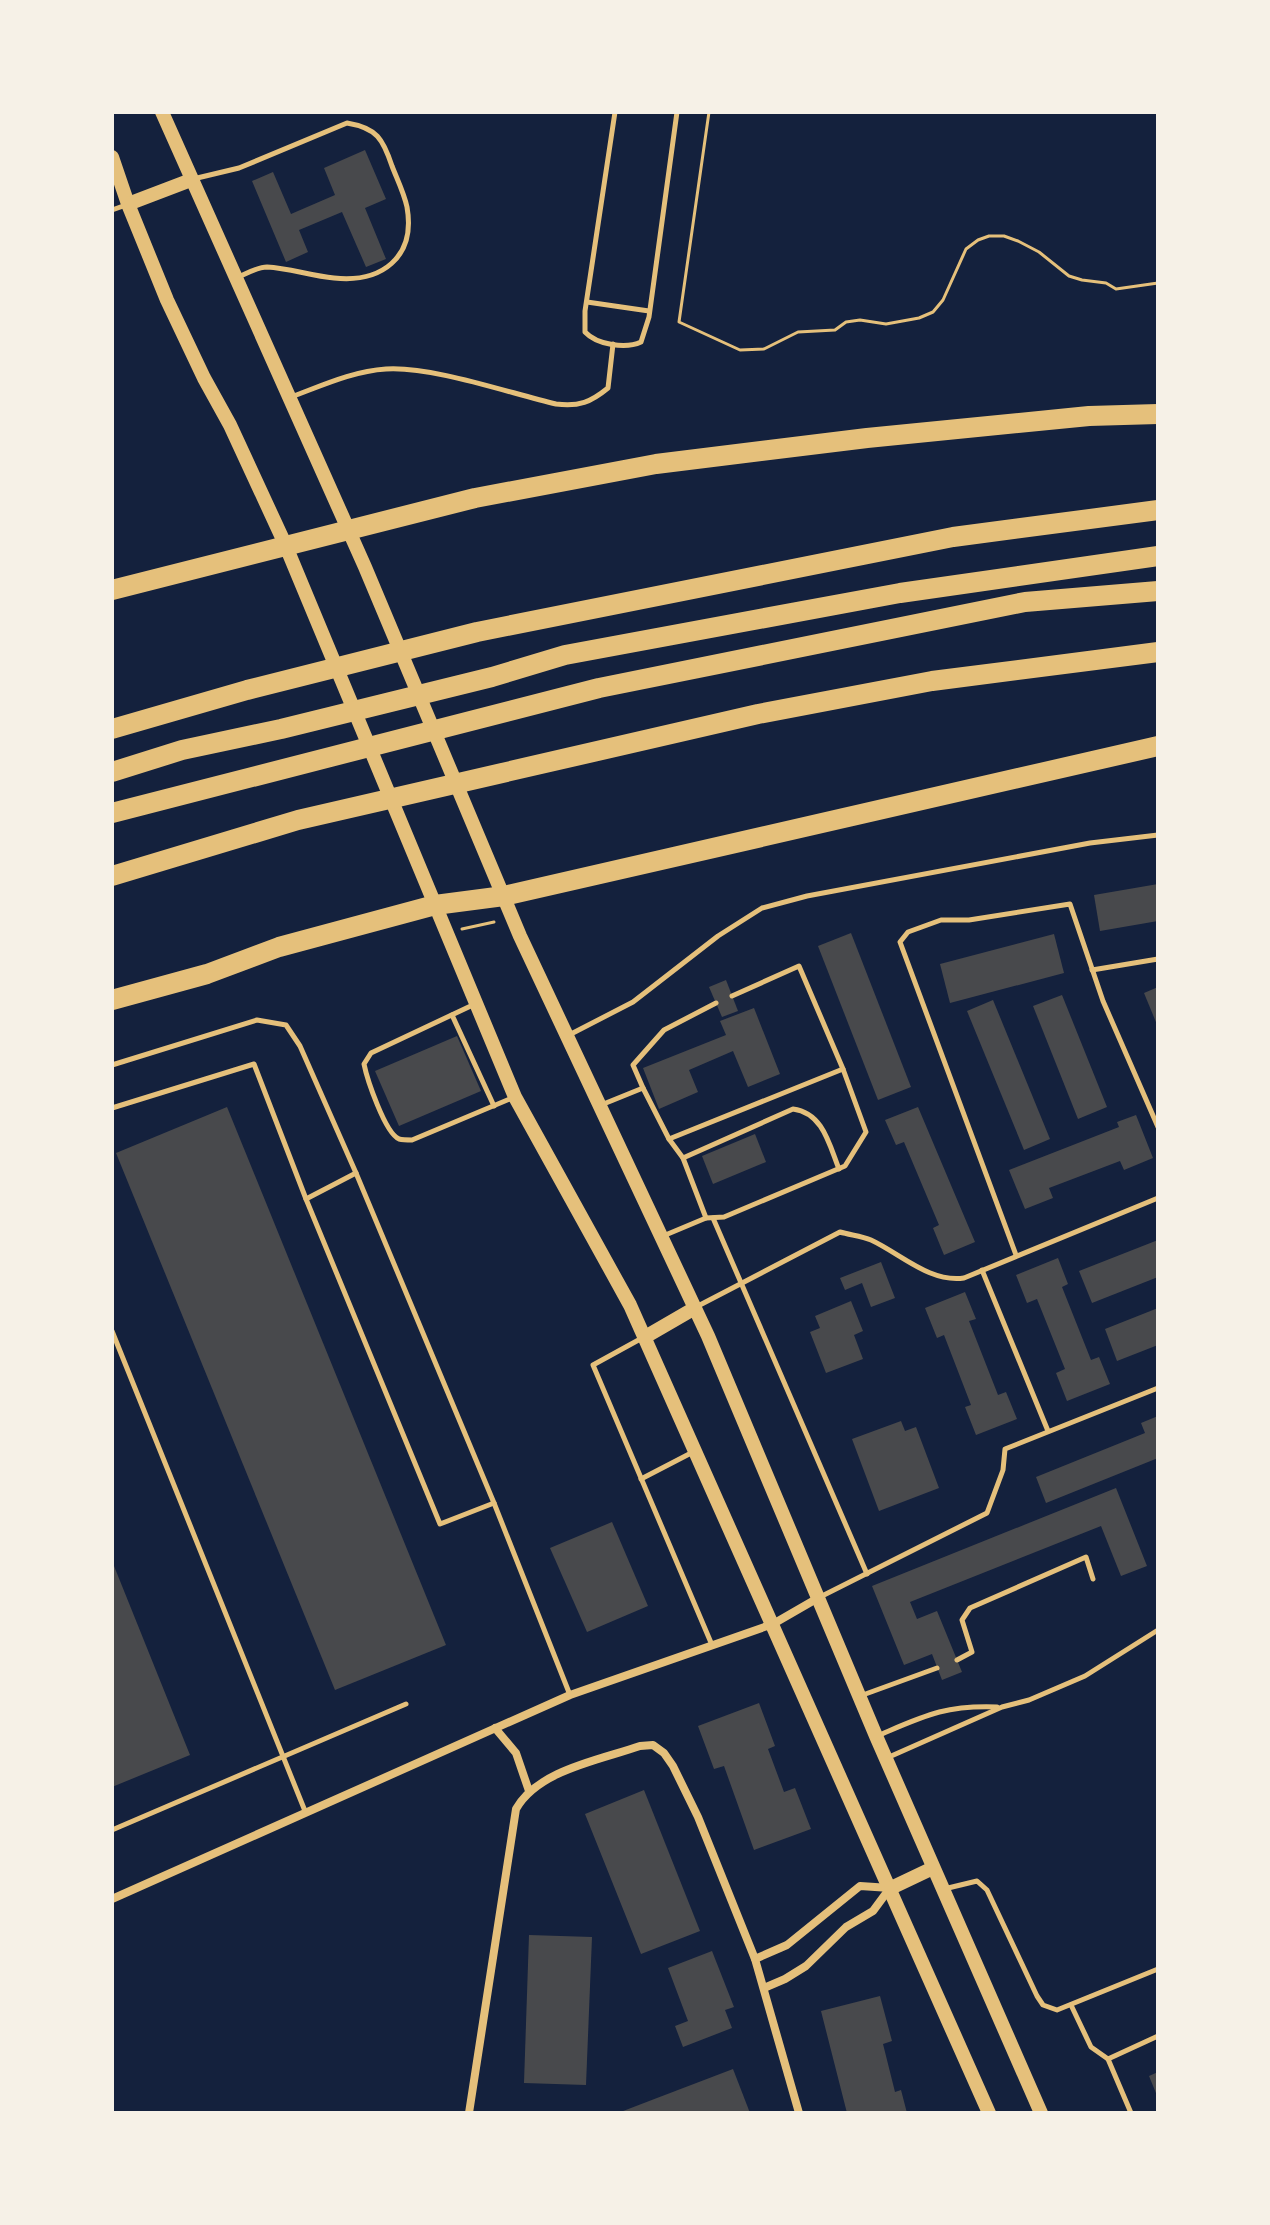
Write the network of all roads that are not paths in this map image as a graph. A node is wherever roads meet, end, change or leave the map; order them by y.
1 (162, 112) edge
2 (615, 112) edge
3 (677, 112) edge
4 (112, 157) edge
5 (191, 180) junction
6 (128, 204) junction
7 (112, 210) edge
8 (237, 277) junction
9 (587, 302) junction
10 (650, 311) junction
11 (613, 344) junction
12 (290, 398) junction
13 (1158, 414) edge
14 (1158, 510) edge
15 (349, 531) junction
16 (285, 544) junction
17 (1158, 556) edge
18 (112, 590) edge
19 (1158, 591) edge
20 (1158, 652) edge
21 (112, 729) edge
22 (1158, 746) edge
23 (112, 772) edge
24 (112, 813) edge
25 (1158, 835) edge
26 (112, 876) edge
27 (504, 896) junction
28 (435, 905) junction
29 (1158, 959) edge
30 (1092, 970) junction
31 (732, 996) dead end
32 (112, 1000) edge
33 (716, 1003) dead end
34 (476, 1004) junction
35 (452, 1015) junction
36 (568, 1036) junction
37 (112, 1065) edge
38 (843, 1069) junction
39 (643, 1088) junction
40 (515, 1097) junction
41 (494, 1106) junction
42 (600, 1106) junction
43 (112, 1108) edge
44 (1158, 1127) edge
45 (669, 1139) junction
46 (683, 1158) junction
47 (839, 1169) junction
48 (356, 1173) junction
49 (1158, 1198) edge
50 (306, 1199) junction
51 (710, 1218) junction
52 (662, 1237) junction
53 (1016, 1255) junction
54 (982, 1270) junction
55 (743, 1283) junction
56 (695, 1308) junction
57 (112, 1331) edge
58 (645, 1337) junction
59 (1158, 1388) edge
60 (1048, 1431) junction
61 (696, 1451) junction
62 (641, 1479) junction
63 (494, 1503) junction
64 (867, 1574) junction
65 (1093, 1579) dead end
66 (818, 1598) junction
67 (773, 1624) junction
68 (1158, 1630) edge
69 (712, 1645) junction
70 (957, 1660) dead end
71 (937, 1668) dead end
72 (570, 1695) junction
73 (859, 1697) junction
74 (406, 1704) dead end
75 (1002, 1707) junction
76 (495, 1728) junction
77 (876, 1736) junction
78 (282, 1757) junction
79 (887, 1758) junction
80 (529, 1791) junction
81 (305, 1811) junction
82 (112, 1830) edge
83 (933, 1868) junction
84 (891, 1888) junction
85 (943, 1889) junction
86 (112, 1899) edge
87 (755, 1959) junction
88 (1158, 1969) edge
89 (764, 1988) junction
90 (1071, 2005) junction
91 (1158, 2036) edge
92 (1108, 2059) junction
93 (469, 2113) edge
94 (799, 2113) edge
95 (989, 2113) edge
96 (1041, 2113) edge
97 (1131, 2113) edge

1 - 5 street
2 - 9 lane
3 - 10 lane
4 - 6 street
5 - 6 street
5 - 8 street
5 - 8 lane
6 - 7 lane
6 - 16 street
8 - 12 street
9 - 10 lane
9 - 11 lane
10 - 11 lane
11 - 12 lane
12 - 15 street
13 - 15 highway
14 - 21 highway
15 - 16 highway
15 - 27 street
16 - 18 highway
16 - 28 street
17 - 23 highway
19 - 24 highway
20 - 26 highway
22 - 27 highway
25 - 36 lane
27 - 28 highway
27 - 36 street
28 - 32 highway
28 - 34 street
29 - 30 lane
30 - 44 lane
30 - 53 lane
31 - 38 lane
33 - 39 lane
34 - 35 lane
34 - 40 street
35 - 41 lane
35 - 41 lane
36 - 42 street
37 - 48 lane
38 - 45 lane
38 - 47 lane
39 - 42 lane
39 - 45 lane
40 - 41 lane
40 - 58 street
42 - 52 street
43 - 50 lane
45 - 46 lane
46 - 47 lane
46 - 51 lane
47 - 51 lane
48 - 50 lane
48 - 63 lane
49 - 53 lane
50 - 63 lane
51 - 52 lane
51 - 55 lane
52 - 56 street
53 - 54 lane
54 - 55 lane
54 - 60 lane
55 - 56 lane
55 - 64 lane
56 - 58 street
56 - 66 street
57 - 78 lane
58 - 61 street
58 - 62 lane
59 - 60 lane
60 - 64 lane
61 - 62 lane
61 - 67 street
62 - 69 lane
63 - 72 lane
64 - 66 lane
65 - 70 lane
66 - 67 street
66 - 73 street
67 - 69 street
67 - 84 street
68 - 75 lane
69 - 72 street
71 - 73 lane
72 - 76 street
73 - 77 street
74 - 78 lane
75 - 77 lane
75 - 79 lane
76 - 80 street
76 - 81 street
77 - 79 street
78 - 81 lane
78 - 82 lane
79 - 83 street
80 - 87 street
80 - 93 street
81 - 86 street
83 - 84 street
83 - 85 street
84 - 87 street
84 - 89 street
84 - 95 street
85 - 90 lane
85 - 96 street
87 - 89 street
88 - 90 lane
89 - 94 street
90 - 92 lane
91 - 92 lane
92 - 97 lane

